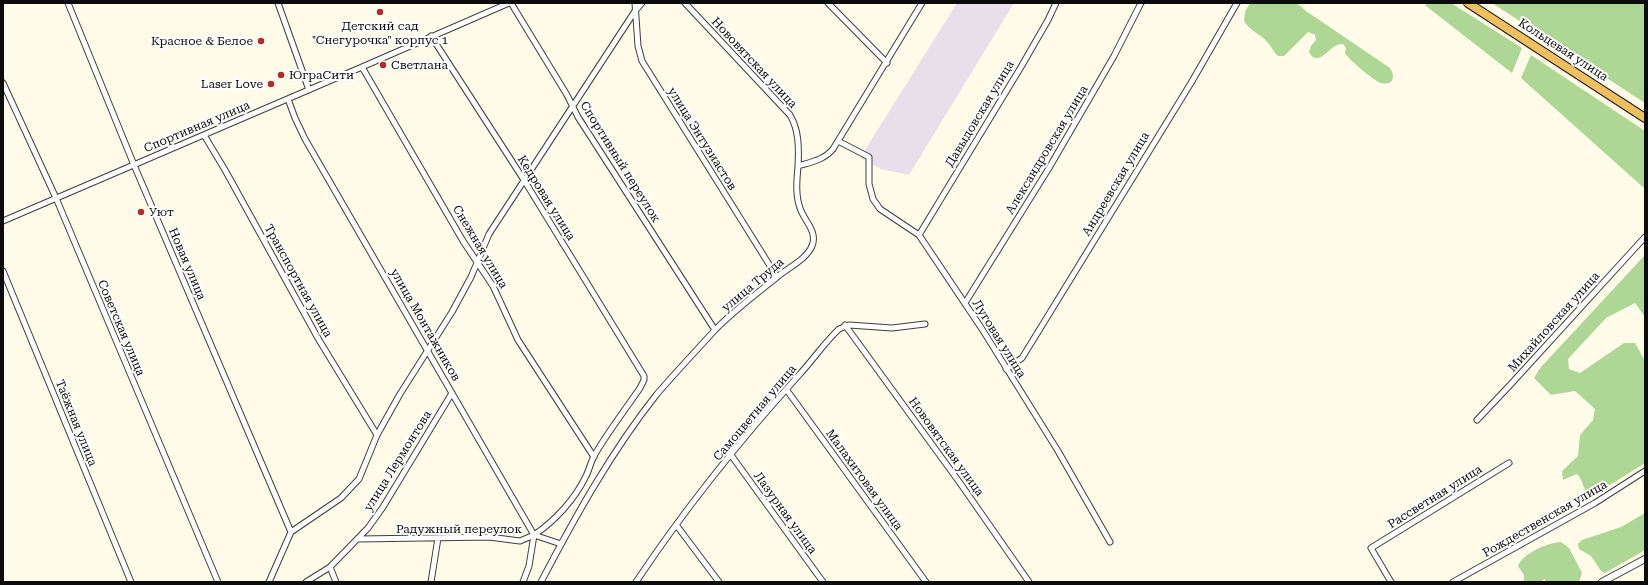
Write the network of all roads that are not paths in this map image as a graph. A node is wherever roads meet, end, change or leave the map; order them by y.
1 (68, 3) edge
2 (278, 3) edge
3 (510, 3) edge
4 (635, 3) edge
5 (642, 3) edge
6 (685, 3) edge
7 (828, 3) edge
8 (922, 3) edge
9 (1056, 3) edge
10 (1141, 3) edge
11 (1237, 3) edge
12 (1468, 3) edge
13 (635, 11) junction
14 (431, 36) junction
15 (887, 62) junction
16 (362, 67) junction
17 (3, 83) edge
18 (309, 90) junction
19 (288, 99) junction
20 (573, 106) junction
21 (1645, 118) edge
22 (204, 135) junction
23 (838, 141) junction
24 (134, 165) junction
25 (798, 166) junction
26 (524, 180) junction
27 (56, 198) junction
28 (3, 221) edge
29 (919, 235) junction
30 (1645, 236) edge
31 (478, 263) junction
32 (3, 271) edge
33 (777, 277) junction
34 (965, 303) junction
35 (925, 324) dead end
36 (845, 325) junction
37 (715, 330) junction
38 (427, 350) junction
39 (1006, 370) junction
40 (786, 389) junction
41 (452, 392) junction
42 (1477, 420) dead end
43 (377, 435) junction
44 (731, 455) junction
45 (594, 457) junction
46 (1509, 462) dead end
47 (1645, 471) edge
48 (676, 526) junction
49 (291, 532) junction
50 (534, 536) junction
51 (438, 538) junction
52 (359, 539) junction
53 (1110, 542) dead end
54 (561, 544) junction
55 (1645, 559) edge
56 (330, 567) junction
57 (131, 582) edge
58 (218, 582) edge
59 (269, 582) edge
60 (306, 582) edge
61 (336, 582) edge
62 (430, 582) edge
63 (523, 582) edge
64 (541, 582) edge
65 (636, 582) edge
66 (719, 582) edge
67 (823, 582) edge
68 (926, 582) edge
69 (1029, 582) edge
70 (1392, 582) edge
71 (1453, 582) edge
72 (1602, 582) edge

1 - 24 street, Новая улица
2 - 18 street
3 - 14 street, Спортивная улица
3 - 20 street, Спортивный переулок
4 - 13 street, улица Энтузиастов
5 - 13 street
6 - 25 street, Нововятская улица
7 - 15 street
8 - 15 street
9 - 29 street, Давыдовская улица
10 - 34 street, Александровская улица
11 - 39 street, Андреевская улица
12 - 21 highway, Кольцевая улица
13 - 20 street
13 - 33 street, улица Энтузиастов
14 - 16 street, Спортивная улица
14 - 26 street, Кедровая улица
15 - 23 street
16 - 18 street, Спортивная улица
16 - 31 street, Снежная улица
17 - 27 street, Советская улица
18 - 19 street, Спортивная улица
19 - 22 street, Спортивная улица
19 - 38 street, улица Монтажников
20 - 26 street
20 - 37 street, Спортивный переулок
22 - 24 street, Спортивная улица
22 - 43 street, Транспортная улица
23 - 25 street
23 - 29 street, Луговая улица
24 - 27 street, Спортивная улица
24 - 49 street, Новая улица
25 - 33 street, улица Труда
26 - 31 street
26 - 45 street, Кедровая улица
27 - 28 street, Спортивная улица
27 - 58 street, Советская улица
29 - 34 street, Луговая улица
30 - 42 street, Михайловская улица
31 - 38 street
31 - 45 street, Снежная улица
32 - 57 street, Таёжная улица
33 - 37 street, улица Труда
34 - 39 street, Луговая улица
35 - 36 street
36 - 40 street, Самоцветная улица
36 - 69 street, Нововятская улица
37 - 54 street, улица Труда
38 - 41 street, улица Монтажников
38 - 43 street
39 - 53 street, Луговая улица
40 - 44 street, Самоцветная улица
40 - 68 street, Малахитовая улица
41 - 50 street, улица Монтажников
41 - 52 street, улица Лермонтова
43 - 49 street
44 - 48 street, Самоцветная улица
44 - 67 street, Лазурная улица
45 - 50 street
46 - 70 street, Рассветная улица
47 - 71 street, Рождественская улица
48 - 65 street, Самоцветная улица
48 - 66 street
49 - 59 street
50 - 51 street, Радужный переулок
50 - 54 street
50 - 63 street
51 - 52 street, Радужный переулок
51 - 62 street
52 - 56 street, улица Лермонтова
54 - 64 street, улица Труда
55 - 72 street
56 - 60 street, улица Лермонтова
56 - 61 street

